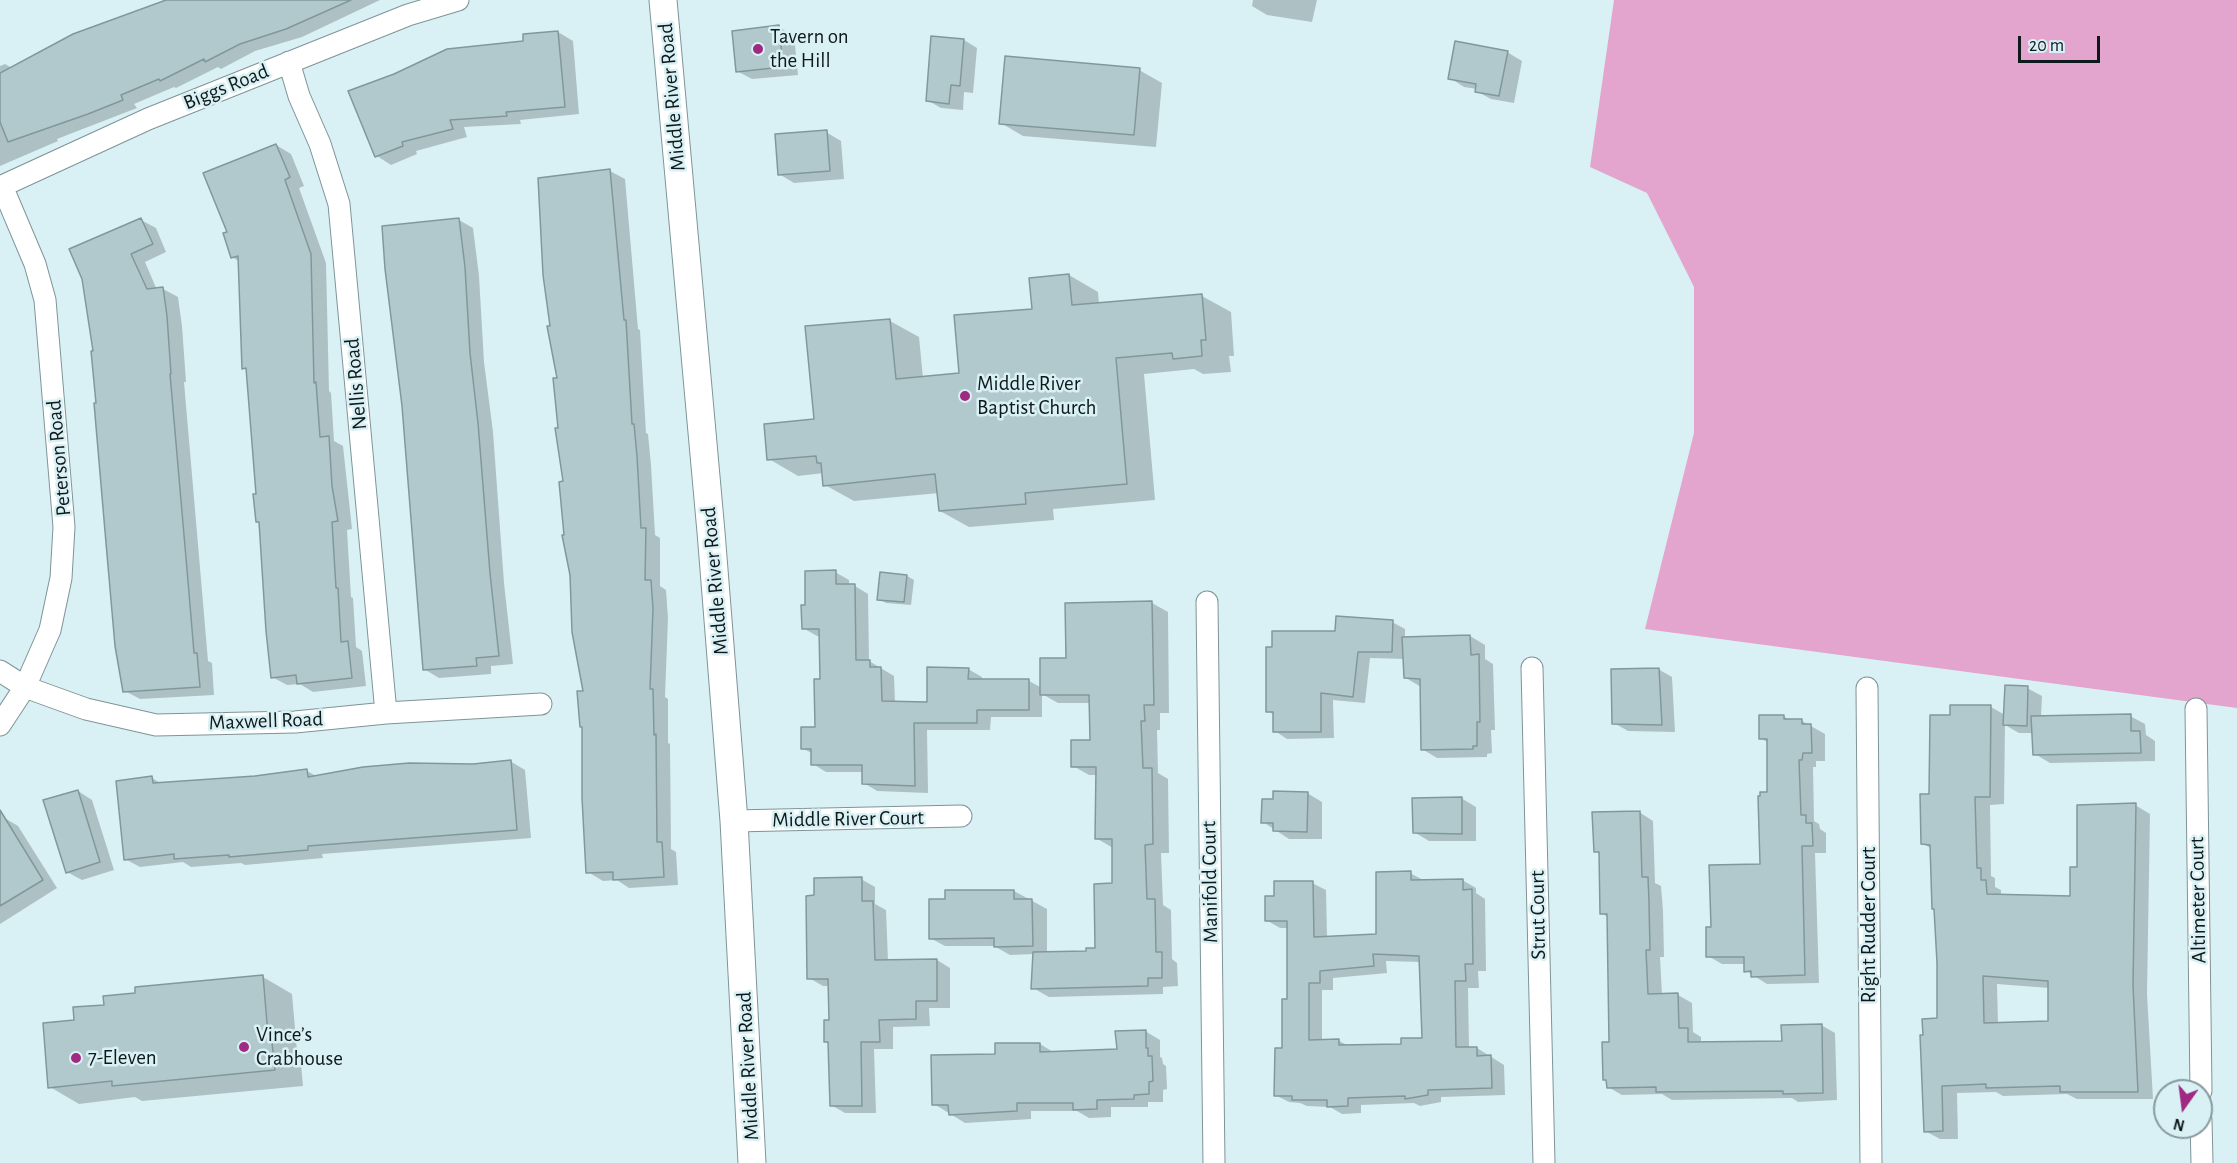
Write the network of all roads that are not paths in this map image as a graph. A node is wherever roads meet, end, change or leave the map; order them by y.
1 (458, 0) edge
2 (663, 0) edge
3 (289, 62) junction
4 (1, 186) edge
5 (1207, 602) dead end
6 (1532, 668) dead end
7 (0, 671) edge
8 (25, 687) junction
9 (1867, 688) dead end
10 (541, 704) dead end
11 (2196, 709) dead end
12 (386, 713) junction
13 (0, 725) edge
14 (962, 816) dead end
15 (734, 821) junction
16 (2201, 1079) edge
17 (2201, 1139) edge
18 (752, 1163) edge
19 (1214, 1163) edge
20 (1544, 1163) edge
21 (1871, 1163) edge
22 (2202, 1163) edge

1 - 3 street, Biggs Road
2 - 15 street, Middle River Road
3 - 4 street, Biggs Road
3 - 12 street, Nellis Road
4 - 8 street, Peterson Road
5 - 19 street, Manifold Court
6 - 20 street, Strut Court
7 - 8 street, Maxwell Road
8 - 12 street, Maxwell Road
8 - 13 street, Peterson Road
9 - 21 street, Right Rudder Court
10 - 12 street, Maxwell Road
11 - 16 street, Altimeter Court
14 - 15 street, Middle River Court
15 - 18 street, Middle River Road
17 - 22 street

